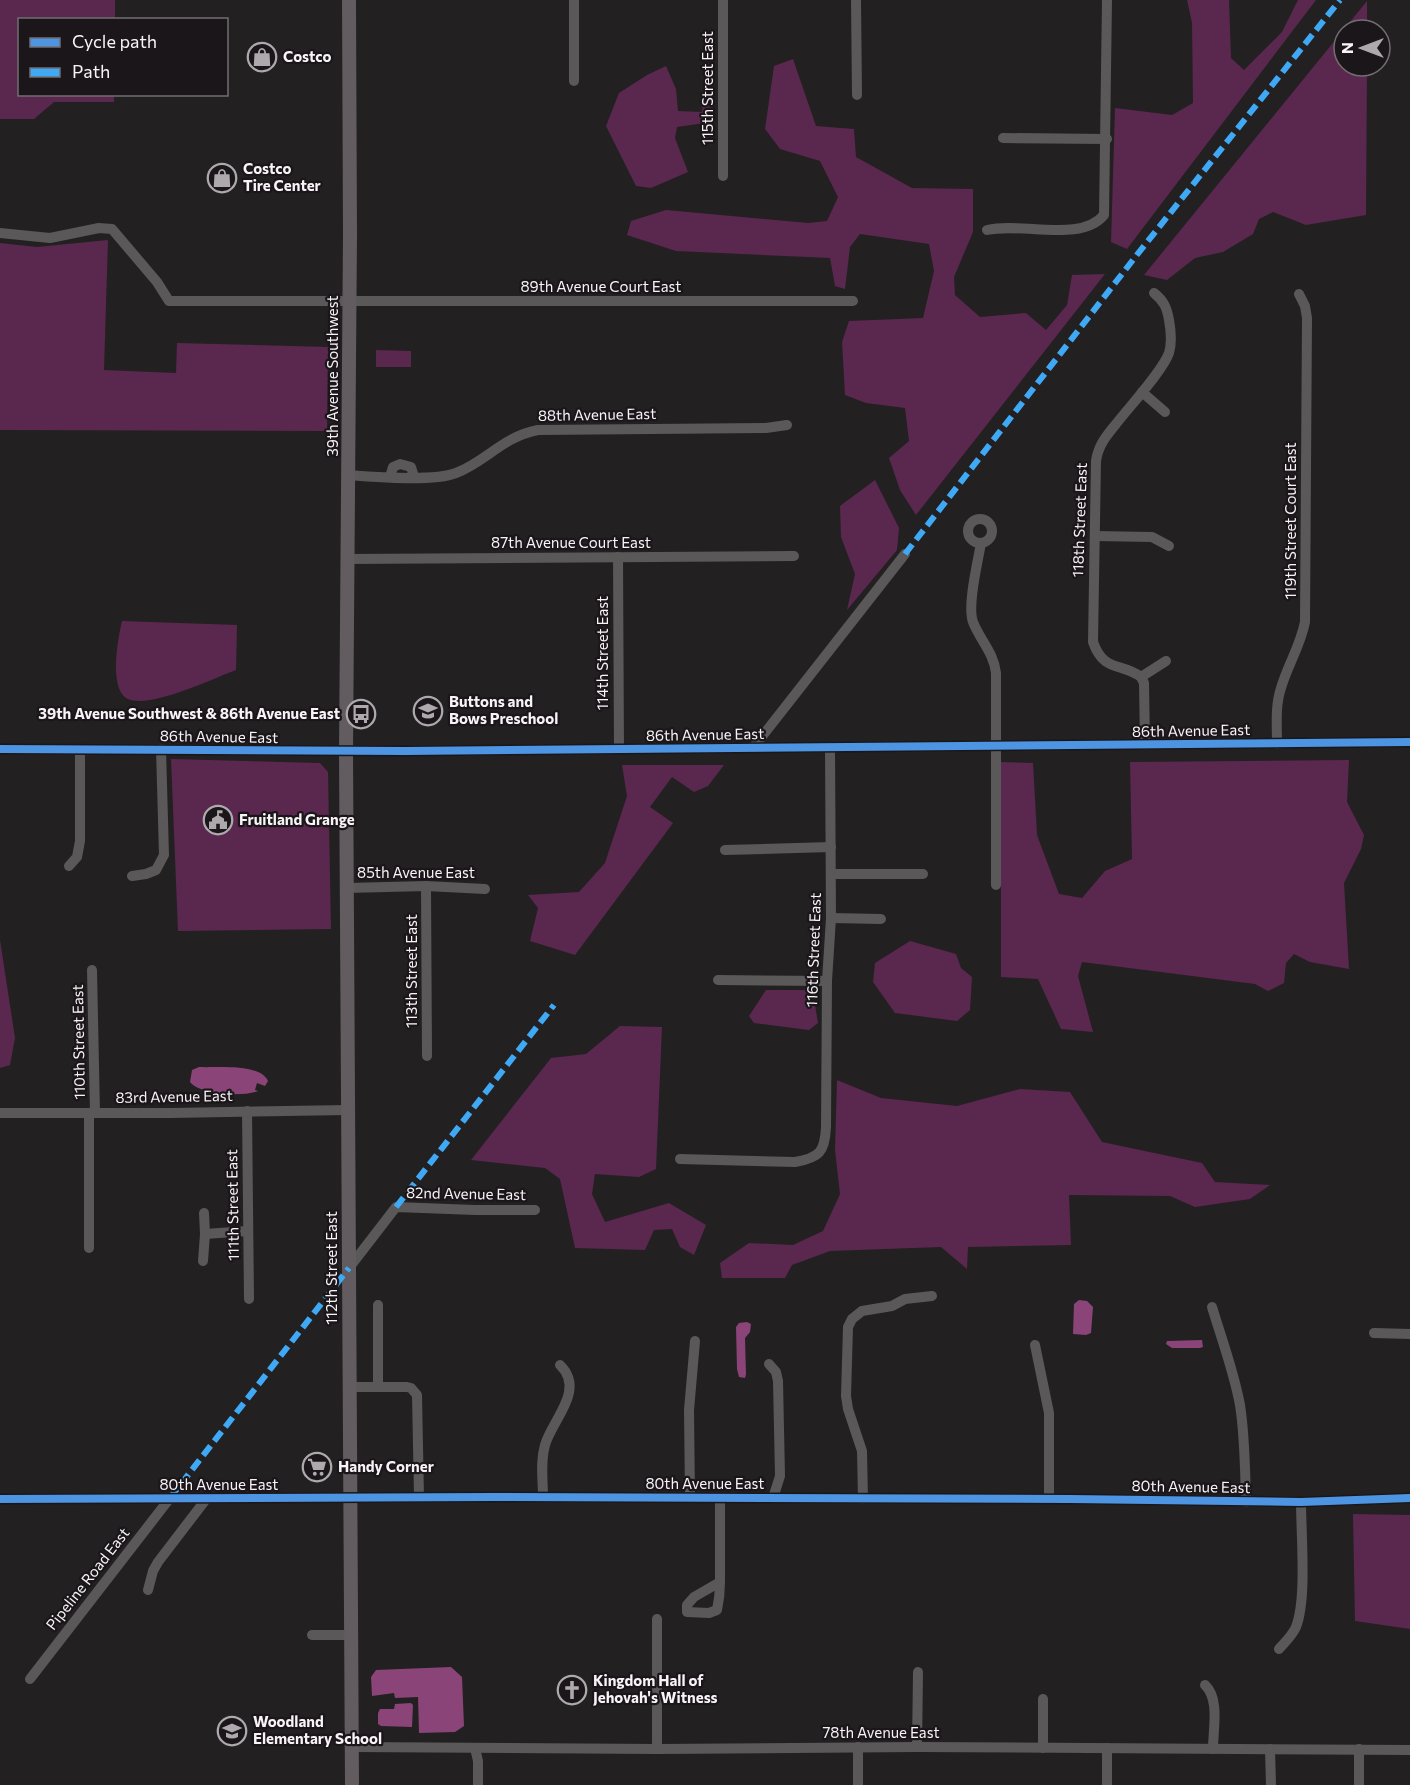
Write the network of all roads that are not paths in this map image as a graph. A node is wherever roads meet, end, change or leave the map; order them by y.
1 (349, 0) edge
2 (574, 0) edge
3 (723, 0) edge
4 (856, 0) edge
5 (1107, 0) edge
6 (574, 81) dead end
7 (857, 95) dead end
8 (1003, 138) dead end
9 (1107, 139) junction
10 (723, 176) dead end
11 (987, 230) dead end
12 (0, 234) edge
13 (1154, 293) dead end
14 (1299, 294) dead end
15 (853, 301) dead end
16 (350, 302) junction
17 (1142, 392) junction
18 (1165, 412) dead end
19 (787, 425) dead end
20 (348, 475) junction
21 (1095, 536) junction
22 (981, 543) dead end
23 (1169, 546) dead end
24 (905, 554) dead end
25 (794, 556) dead end
26 (618, 557) junction
27 (348, 559) junction
28 (1166, 661) dead end
29 (1141, 677) junction
30 (1410, 742) edge
31 (1277, 744) junction
32 (1145, 745) junction
33 (996, 746) junction
34 (831, 747) junction
35 (753, 748) junction
36 (0, 749) edge
37 (162, 749) junction
38 (619, 749) junction
39 (80, 750) junction
40 (346, 752) junction
41 (831, 847) junction
42 (726, 850) dead end
43 (69, 866) dead end
44 (831, 874) junction
45 (922, 874) dead end
46 (132, 876) dead end
47 (996, 885) dead end
48 (426, 886) junction
49 (347, 888) junction
50 (484, 889) dead end
51 (831, 918) junction
52 (881, 919) dead end
53 (93, 969) dead end
54 (718, 980) dead end
55 (827, 981) junction
56 (427, 1056) dead end
57 (348, 1110) junction
58 (247, 1111) junction
59 (0, 1113) edge
60 (92, 1113) junction
61 (680, 1159) dead end
62 (535, 1210) dead end
63 (204, 1213) dead end
64 (248, 1231) junction
65 (205, 1234) junction
66 (89, 1248) dead end
67 (203, 1261) dead end
68 (349, 1268) junction
69 (932, 1296) dead end
70 (249, 1299) dead end
71 (378, 1305) dead end
72 (1212, 1307) dead end
73 (1374, 1333) dead end
74 (1410, 1334) edge
75 (695, 1341) dead end
76 (1035, 1345) dead end
77 (770, 1364) dead end
78 (560, 1365) dead end
79 (350, 1387) junction
80 (378, 1387) junction
81 (419, 1497) junction
82 (543, 1497) junction
83 (170, 1498) junction
84 (207, 1498) junction
85 (690, 1498) junction
86 (720, 1498) junction
87 (773, 1498) junction
88 (863, 1498) junction
89 (1410, 1498) edge
90 (0, 1499) edge
91 (351, 1499) junction
92 (1049, 1499) junction
93 (1246, 1502) junction
94 (1301, 1502) junction
95 (720, 1582) dead end
96 (148, 1590) dead end
97 (657, 1619) dead end
98 (312, 1635) dead end
99 (352, 1635) junction
100 (1279, 1649) dead end
101 (918, 1672) dead end
102 (30, 1680) dead end
103 (1205, 1685) dead end
104 (1043, 1699) dead end
105 (353, 1747) junction
106 (858, 1747) junction
107 (917, 1747) junction
108 (475, 1748) junction
109 (1043, 1748) junction
110 (1107, 1748) junction
111 (657, 1749) junction
112 (1213, 1749) junction
113 (1270, 1749) junction
114 (1359, 1749) junction
115 (1410, 1750) edge
116 (352, 1785) edge
117 (478, 1785) edge
118 (858, 1785) edge
119 (1107, 1785) edge
120 (1271, 1785) edge
121 (1359, 1785) edge

1 - 16 main road, 39th Avenue Southwest
2 - 6 street
3 - 10 street, 115th Street East
4 - 7 street
5 - 9 street
8 - 9 street
9 - 11 street
12 - 16 street, 89th Avenue Court East
13 - 17 street, 118th Street East
14 - 31 street, 119th Street Court East
15 - 16 street, 89th Avenue Court East
16 - 20 main road, 39th Avenue Southwest
17 - 18 street
17 - 21 street, 118th Street East
19 - 20 street, 88th Avenue East
20 - 27 main road, 39th Avenue Southwest
21 - 23 street
21 - 29 street, 118th Street East
22 - 33 street
24 - 35 street
25 - 26 street, 87th Avenue Court East
26 - 27 street, 87th Avenue Court East
26 - 38 street, 114th Street East
27 - 40 main road, 39th Avenue Southwest
28 - 29 street
29 - 32 street
30 - 31 street, 86th Avenue East
31 - 32 street, 86th Avenue East
32 - 33 street, 86th Avenue East
33 - 34 street, 86th Avenue East
33 - 47 street
34 - 35 street, 86th Avenue East
34 - 41 street, 116th Street East
35 - 38 street, 86th Avenue East
36 - 39 street, 86th Avenue East
37 - 39 street, 86th Avenue East
37 - 40 street, 86th Avenue East
37 - 46 street
38 - 40 street, 86th Avenue East
39 - 43 street
40 - 49 main road, 112th Street East
41 - 42 street
41 - 44 street, 116th Street East
44 - 45 street
44 - 51 street, 116th Street East
48 - 49 street, 85th Avenue East
48 - 50 street, 85th Avenue East
48 - 56 street, 113th Street East
49 - 57 main road, 112th Street East
51 - 52 street
51 - 55 street, 116th Street East
53 - 60 street, 110th Street East
54 - 55 street
55 - 61 street, 116th Street East
57 - 58 street, 83rd Avenue East
57 - 68 main road, 112th Street East
58 - 60 street, 83rd Avenue East
58 - 64 street, 111th Street East
59 - 60 street, 83rd Avenue East
60 - 66 street, 110th Street East
62 - 68 street, 82nd Avenue East
63 - 65 street
64 - 65 street
64 - 70 street, 111th Street East
65 - 67 street
68 - 79 main road, 112th Street East
69 - 88 street
71 - 80 street
72 - 93 street
73 - 74 street
75 - 85 street
76 - 92 street
77 - 87 street
78 - 82 street
79 - 80 street
79 - 91 main road, 112th Street East
80 - 81 street
81 - 82 street, 80th Avenue East
81 - 91 street, 80th Avenue East
82 - 85 street, 80th Avenue East
83 - 84 street, 80th Avenue East
83 - 90 street, 80th Avenue East
83 - 102 street, Pipeline Road East
84 - 91 street, 80th Avenue East
84 - 96 street
85 - 86 street, 80th Avenue East
86 - 87 street, 80th Avenue East
86 - 95 street
87 - 88 street, 80th Avenue East
88 - 92 street, 80th Avenue East
89 - 94 street, 80th Avenue East
91 - 99 main road, 112th Street East
92 - 93 street, 80th Avenue East
93 - 94 street, 80th Avenue East
94 - 100 street
97 - 111 street
98 - 99 street
99 - 105 main road, 112th Street East
101 - 107 street
103 - 112 street
104 - 109 street
105 - 108 street, 78th Avenue East
105 - 116 main road, 112th Street East
106 - 107 street, 78th Avenue East
106 - 111 street, 78th Avenue East
106 - 118 street
107 - 109 street, 78th Avenue East
108 - 111 street, 78th Avenue East
108 - 117 street
109 - 110 street, 78th Avenue East
110 - 112 street, 78th Avenue East
110 - 119 street
112 - 113 street, 78th Avenue East
113 - 114 street, 78th Avenue East
113 - 120 street
114 - 115 street, 78th Avenue East
114 - 121 street

